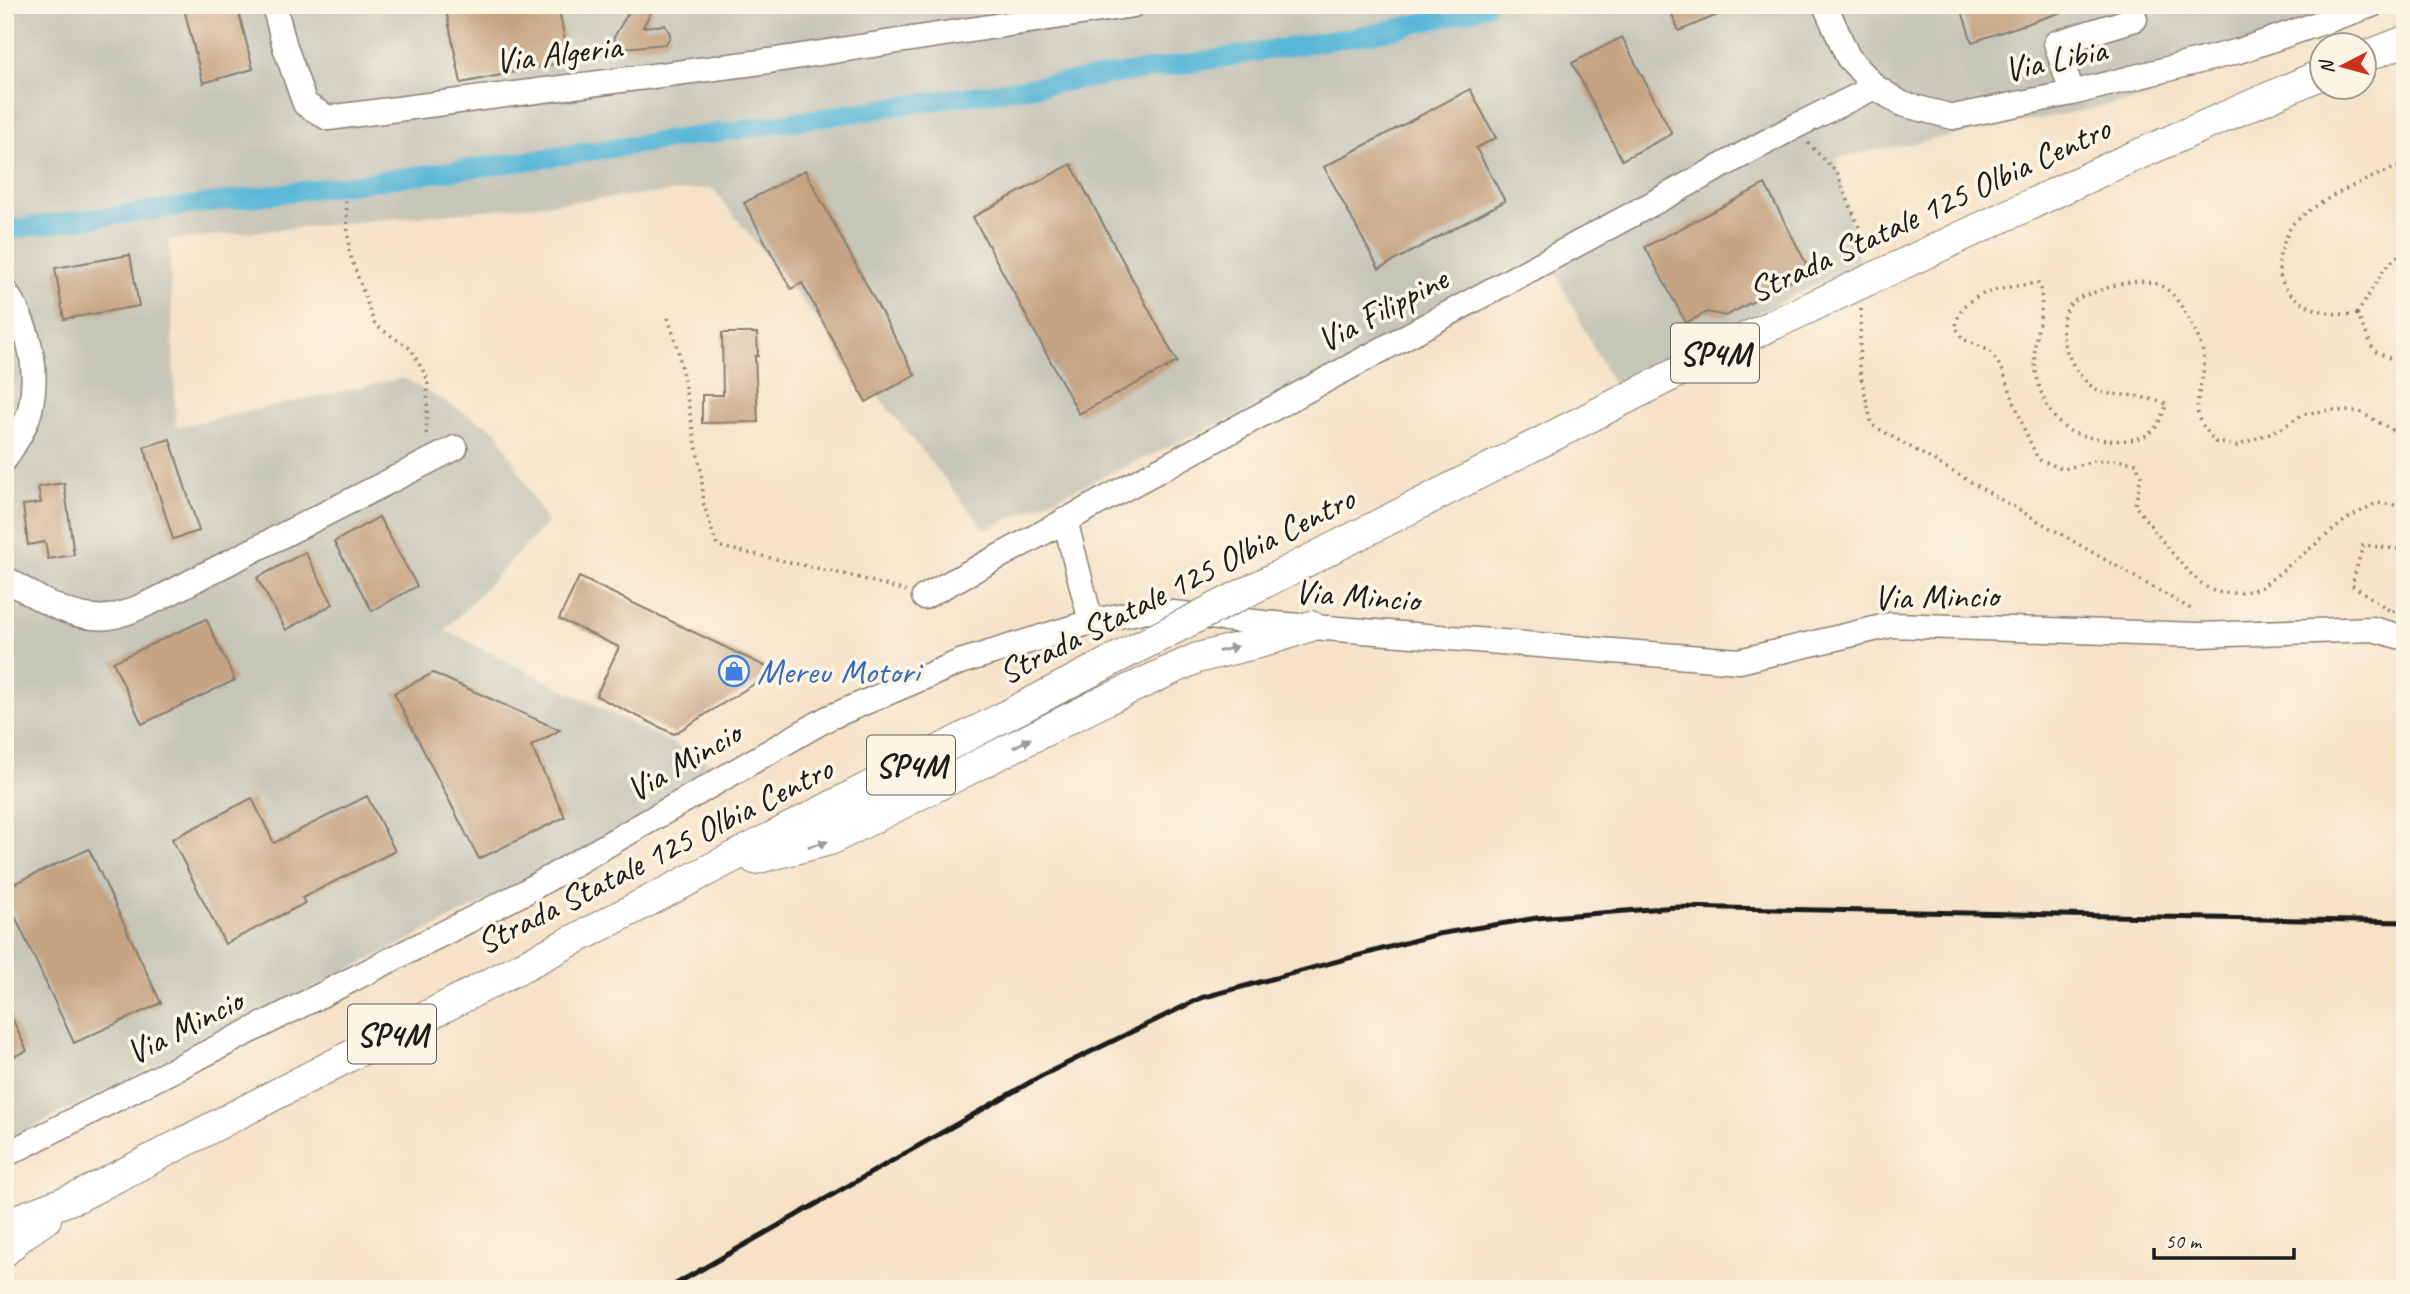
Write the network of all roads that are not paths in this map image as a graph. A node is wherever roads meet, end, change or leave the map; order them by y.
1 (274, 5) edge
2 (1133, 5) edge
3 (1825, 5) edge
4 (2131, 5) edge
5 (2372, 5) edge
6 (2405, 41) edge
7 (2378, 52) edge
8 (2308, 80) edge
9 (1875, 87) junction
10 (2072, 93) junction
11 (5, 291) edge
12 (455, 449) dead end
13 (5, 459) edge
14 (1065, 520) junction
15 (5, 578) edge
16 (924, 597) road end
17 (1091, 622) junction
18 (1311, 626) junction
19 (2405, 638) edge
20 (704, 873) junction
21 (5, 1155) edge
22 (80, 1196) junction
23 (5, 1224) edge
24 (5, 1251) edge

1 - 2 street, Via Algeria
3 - 9 street, Via Libia
4 - 10 street
5 - 10 street, Via Libia
6 - 7 main road
8 - 20 main road, Strada Statale 125 Olbia Centro / SP4M, bridge
9 - 10 street, Via Libia
9 - 14 street, Via Filippine
11 - 13 street
12 - 15 street
14 - 16 street, Via Filippine
14 - 17 street
17 - 18 street, Via Mincio
17 - 21 street, Via Mincio
18 - 19 street, Via Mincio
20 -> 18 main road
20 - 22 main road, Strada Statale 125 Olbia Centro / SP4M
22 - 23 main road, Strada Statale 125 Olbia Centro / SP4M
22 - 24 main road, Strada Statale 125 Olbia Centro / SP4M

